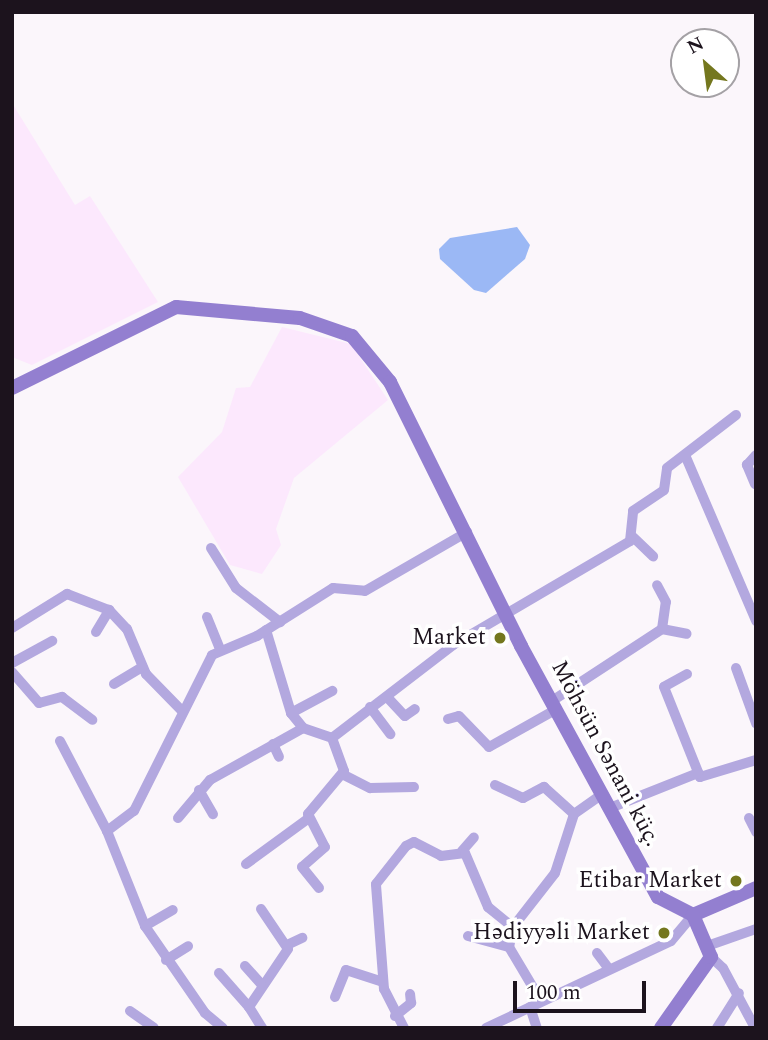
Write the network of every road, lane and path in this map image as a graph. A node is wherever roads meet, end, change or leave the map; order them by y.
1 (12, 388) edge
2 (736, 415) dead end
3 (685, 455) junction
4 (756, 456) edge
5 (755, 484) edge
6 (467, 532) junction
7 (633, 537) junction
8 (211, 548) dead end
9 (653, 556) dead end
10 (657, 584) dead end
11 (109, 610) junction
12 (506, 616) junction
13 (207, 617) dead end
14 (756, 621) edge
15 (280, 622) junction
16 (12, 628) edge
17 (662, 629) junction
18 (266, 630) junction
19 (96, 632) dead end
20 (687, 634) dead end
21 (52, 641) dead end
22 (220, 650) junction
23 (12, 663) edge
24 (142, 667) junction
25 (736, 668) dead end
26 (12, 672) edge
27 (687, 674) dead end
28 (114, 684) dead end
29 (332, 691) dead end
30 (387, 697) junction
31 (554, 705) junction
32 (370, 707) junction
33 (415, 709) dead end
34 (181, 710) junction
35 (291, 713) junction
36 (448, 719) dead end
37 (93, 720) dead end
38 (756, 723) edge
39 (303, 728) junction
40 (390, 734) dead end
41 (332, 738) junction
42 (60, 741) dead end
43 (274, 744) junction
44 (279, 757) dead end
45 (756, 760) edge
46 (698, 773) junction
47 (344, 775) junction
48 (495, 785) dead end
49 (414, 787) dead end
50 (199, 790) junction
51 (603, 794) junction
52 (610, 808) junction
53 (213, 814) dead end
54 (575, 814) junction
55 (178, 818) dead end
56 (309, 818) junction
57 (750, 818) dead end
58 (107, 831) junction
59 (756, 832) edge
60 (474, 837) dead end
61 (462, 851) junction
62 (246, 864) dead end
63 (319, 888) dead end
64 (756, 888) edge
65 (261, 909) dead end
66 (173, 910) dead end
67 (693, 915) junction
68 (145, 926) junction
69 (513, 927) junction
70 (756, 929) edge
71 (468, 936) dead end
72 (302, 938) dead end
73 (188, 946) dead end
74 (287, 946) junction
75 (509, 947) junction
76 (710, 951) junction
77 (597, 953) dead end
78 (166, 960) junction
79 (245, 966) dead end
80 (610, 970) junction
81 (219, 973) dead end
82 (383, 982) junction
83 (261, 984) junction
84 (739, 993) junction
85 (410, 994) dead end
86 (335, 997) dead end
87 (541, 1001) junction
88 (249, 1007) junction
89 (530, 1007) junction
90 (130, 1011) dead end
91 (394, 1016) junction
92 (219, 1027) edge
93 (154, 1028) edge
94 (262, 1028) edge
95 (404, 1028) edge
96 (486, 1028) edge
97 (537, 1028) edge
98 (661, 1028) edge
99 (717, 1028) edge
100 (755, 1028) edge

1 - 6 street, Möhsün Sənani küç.
2 - 3 street
3 - 7 street
3 - 14 street
4 - 5 street
6 - 12 street, Möhsün Sənani küç.
6 - 15 street
7 - 9 street
7 - 12 street
8 - 15 street
10 - 17 street
11 - 16 street
11 - 19 street
11 - 24 street
12 - 30 street
12 - 31 street, Möhsün Sənani küç.
13 - 22 street
15 - 18 street
17 - 20 street
17 - 31 street
18 - 22 street
18 - 35 street
21 - 23 street
22 - 34 street
24 - 28 street
24 - 34 street
25 - 38 street
26 - 37 street
27 - 46 street
29 - 35 street
30 - 32 street
30 - 33 street
31 - 36 street
31 - 51 street, Möhsün Sənani küç.
32 - 40 street
32 - 41 street
34 - 58 street
35 - 39 street
39 - 41 street
39 - 43 street
41 - 47 street
42 - 58 street
43 - 44 street
43 - 50 street
45 - 46 street
46 - 52 street
47 - 49 street
47 - 56 street
48 - 54 street
50 - 53 street
50 - 55 street
51 - 52 street, Möhsün Sənani küç.
51 - 54 street
52 - 67 street, Möhsün Sənani küç.
54 - 69 street
56 - 62 street
56 - 63 street
57 - 59 street
58 - 68 street
60 - 61 street
61 - 69 street
61 - 82 street
64 - 67 street
65 - 74 street
66 - 68 street
67 - 76 street
67 - 80 street
68 - 78 street
69 - 75 street
70 - 76 street
71 - 75 street
72 - 74 street
73 - 78 street
74 - 83 street
75 - 87 street
76 - 84 street
76 - 98 street
77 - 80 street
78 - 92 street
79 - 83 street
80 - 87 street
81 - 88 street
82 - 86 street
82 - 91 street
83 - 88 street
84 - 99 street
84 - 100 street
85 - 91 street
87 - 89 street
88 - 94 street
89 - 96 street
89 - 97 street
90 - 93 street
91 - 95 street

